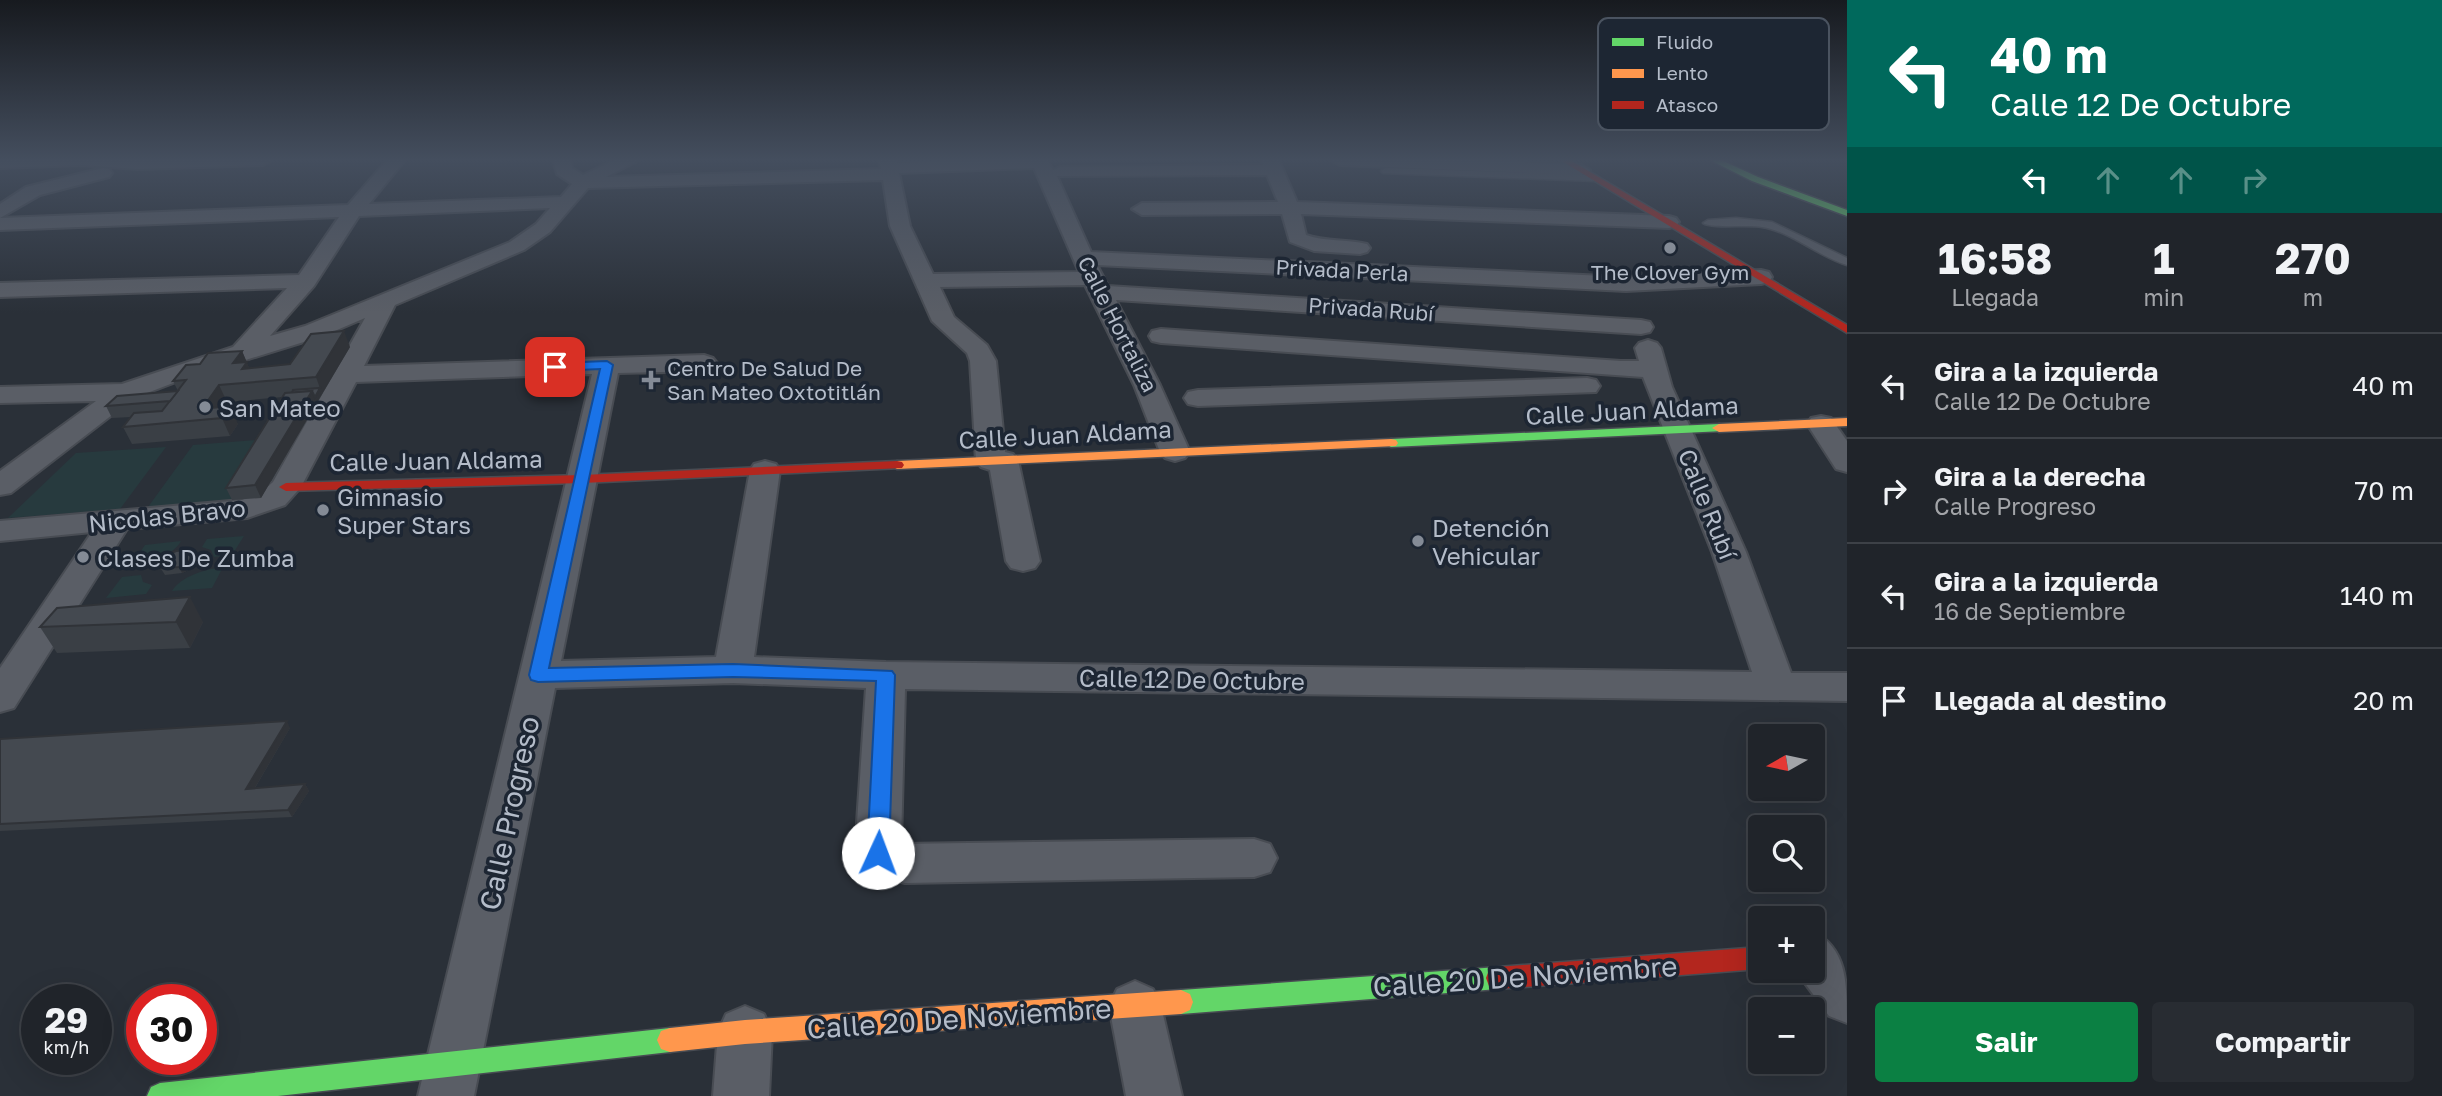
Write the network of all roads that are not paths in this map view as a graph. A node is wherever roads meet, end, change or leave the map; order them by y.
1 (387, 211) edge
2 (558, 211) edge
3 (897, 211) edge
4 (1065, 211) edge
5 (1291, 211) edge
6 (1375, 211) edge
7 (1651, 211) edge
8 (351, 213) junction
9 (1703, 219) joint
10 (1669, 222) junction
11 (0, 224) edge
12 (1731, 236) dead end
13 (1377, 249) dead end
14 (1562, 260) dead end
15 (1847, 262) edge
16 (1093, 276) junction
17 (1761, 277) junction
18 (306, 281) junction
19 (926, 281) junction
20 (1613, 283) junction
21 (0, 290) edge
22 (385, 303) junction
23 (1641, 327) junction
24 (1847, 330) edge
25 (1161, 336) dead end
26 (298, 337) junction
27 (366, 339) junction
28 (242, 354) junction
29 (704, 363) dead end
30 (607, 365) junction
31 (348, 374) junction
32 (1657, 378) junction
33 (125, 392) junction
34 (0, 395) edge
35 (1198, 398) dead end
36 (1834, 423) edge
37 (1678, 431) junction
38 (1175, 452) junction
39 (997, 461) junction
40 (1847, 463) edge
41 (765, 470) junction
42 (582, 479) junction
43 (0, 486) edge
44 (286, 487) junction
45 (116, 521) junction
46 (0, 531) edge
47 (1023, 561) dead end
48 (733, 670) junction
49 (538, 675) junction
50 (886, 675) junction
51 (1776, 685) junction
52 (1847, 687) edge
53 (0, 698) edge
54 (1254, 858) dead end
55 (1847, 952) edge
56 (1825, 953) edge
57 (1748, 959) edge
58 (1825, 970) edge
59 (1847, 999) edge
60 (1135, 1006) junction
61 (745, 1032) junction
62 (451, 1079) edge
63 (160, 1096) edge
64 (741, 1096) edge
65 (1154, 1096) edge

1 - 8 street
2 - 22 street
3 - 19 street
4 - 16 street, Calle Hortaliza
5 - 13 street
6 - 10 street
7 - 10 street
8 - 11 street
8 - 18 street
9 - 12 street
9 - 15 lane
10 - 17 street
14 - 20 street
16 - 19 street
16 - 20 street, Privada Perla
16 - 23 street, Privada Rubí
16 - 38 street, Calle Hortaliza
17 - 20 street, Privada Perla
17 - 24 street
18 - 21 street
18 - 28 street
19 - 39 street
20 - 23 street, Calle Rubí
22 - 26 street
22 - 27 street, Nicolas Bravo
23 - 32 street, Calle Rubí
25 - 32 street
26 - 27 street
26 - 28 street
27 - 31 street, Nicolas Bravo
28 - 33 street
29 - 30 street
30 - 31 street
30 - 42 street, Calle Progreso
31 - 44 street, Nicolas Bravo
32 - 35 street
32 - 37 street, Calle Rubí
33 - 34 street
33 - 43 street
36 - 37 street, Calle Juan Aldama
36 - 40 street
37 - 38 street, Calle Juan Aldama
37 - 51 street, Calle Rubí
38 - 39 street, Calle Juan Aldama
39 - 41 street, Calle Juan Aldama
39 - 47 street
41 - 42 street, Calle Juan Aldama
41 - 48 street
42 - 44 street, Calle Juan Aldama
42 - 49 street, Calle Progreso
44 - 45 street, Nicolas Bravo
45 - 46 street, Nicolas Bravo
45 - 53 street
48 - 49 street, Calle 12 De Octubre
48 - 50 street, Calle 12 De Octubre
49 - 62 street, Calle Progreso
50 - 51 street, Calle 12 De Octubre
50 - 54 street
51 - 52 street, Calle 12 De Octubre
55 - 56 street
57 - 60 street, Calle 20 De Noviembre
58 - 59 street
60 - 61 street, Calle 20 De Noviembre
60 - 65 street
61 - 62 street, Calle 20 De Noviembre
61 - 64 street
62 - 63 street, Calle 20 De Noviembre

